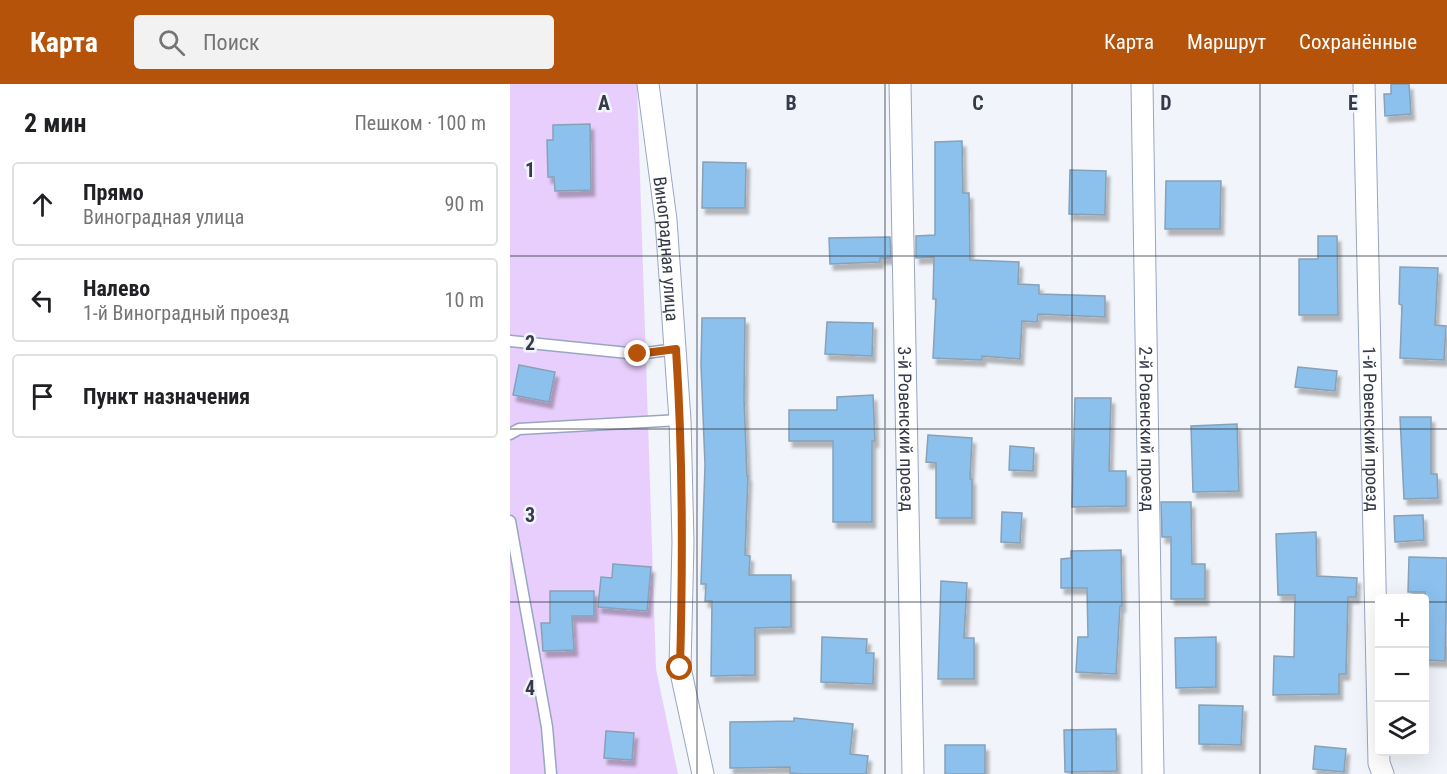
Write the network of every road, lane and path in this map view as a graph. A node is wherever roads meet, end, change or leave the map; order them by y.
1 (648, 84) edge
2 (900, 84) edge
3 (1142, 84) edge
4 (1364, 84) edge
5 (510, 341) edge
6 (676, 349) junction
7 (680, 420) junction
8 (510, 434) edge
9 (510, 521) edge
10 (551, 774) edge
11 (703, 774) edge
12 (913, 774) edge
13 (1154, 774) edge
14 (1383, 774) edge

1 - 6 street, Виноградная улица
2 - 12 street, 3-й Ровенский проезд
3 - 13 street, 2-й Ровенский проезд
4 - 14 street, 1-й Ровенский проезд
5 - 6 lane
6 - 7 street, Виноградная улица
7 - 8 lane
7 - 11 street, Виноградная улица
9 - 10 lane

